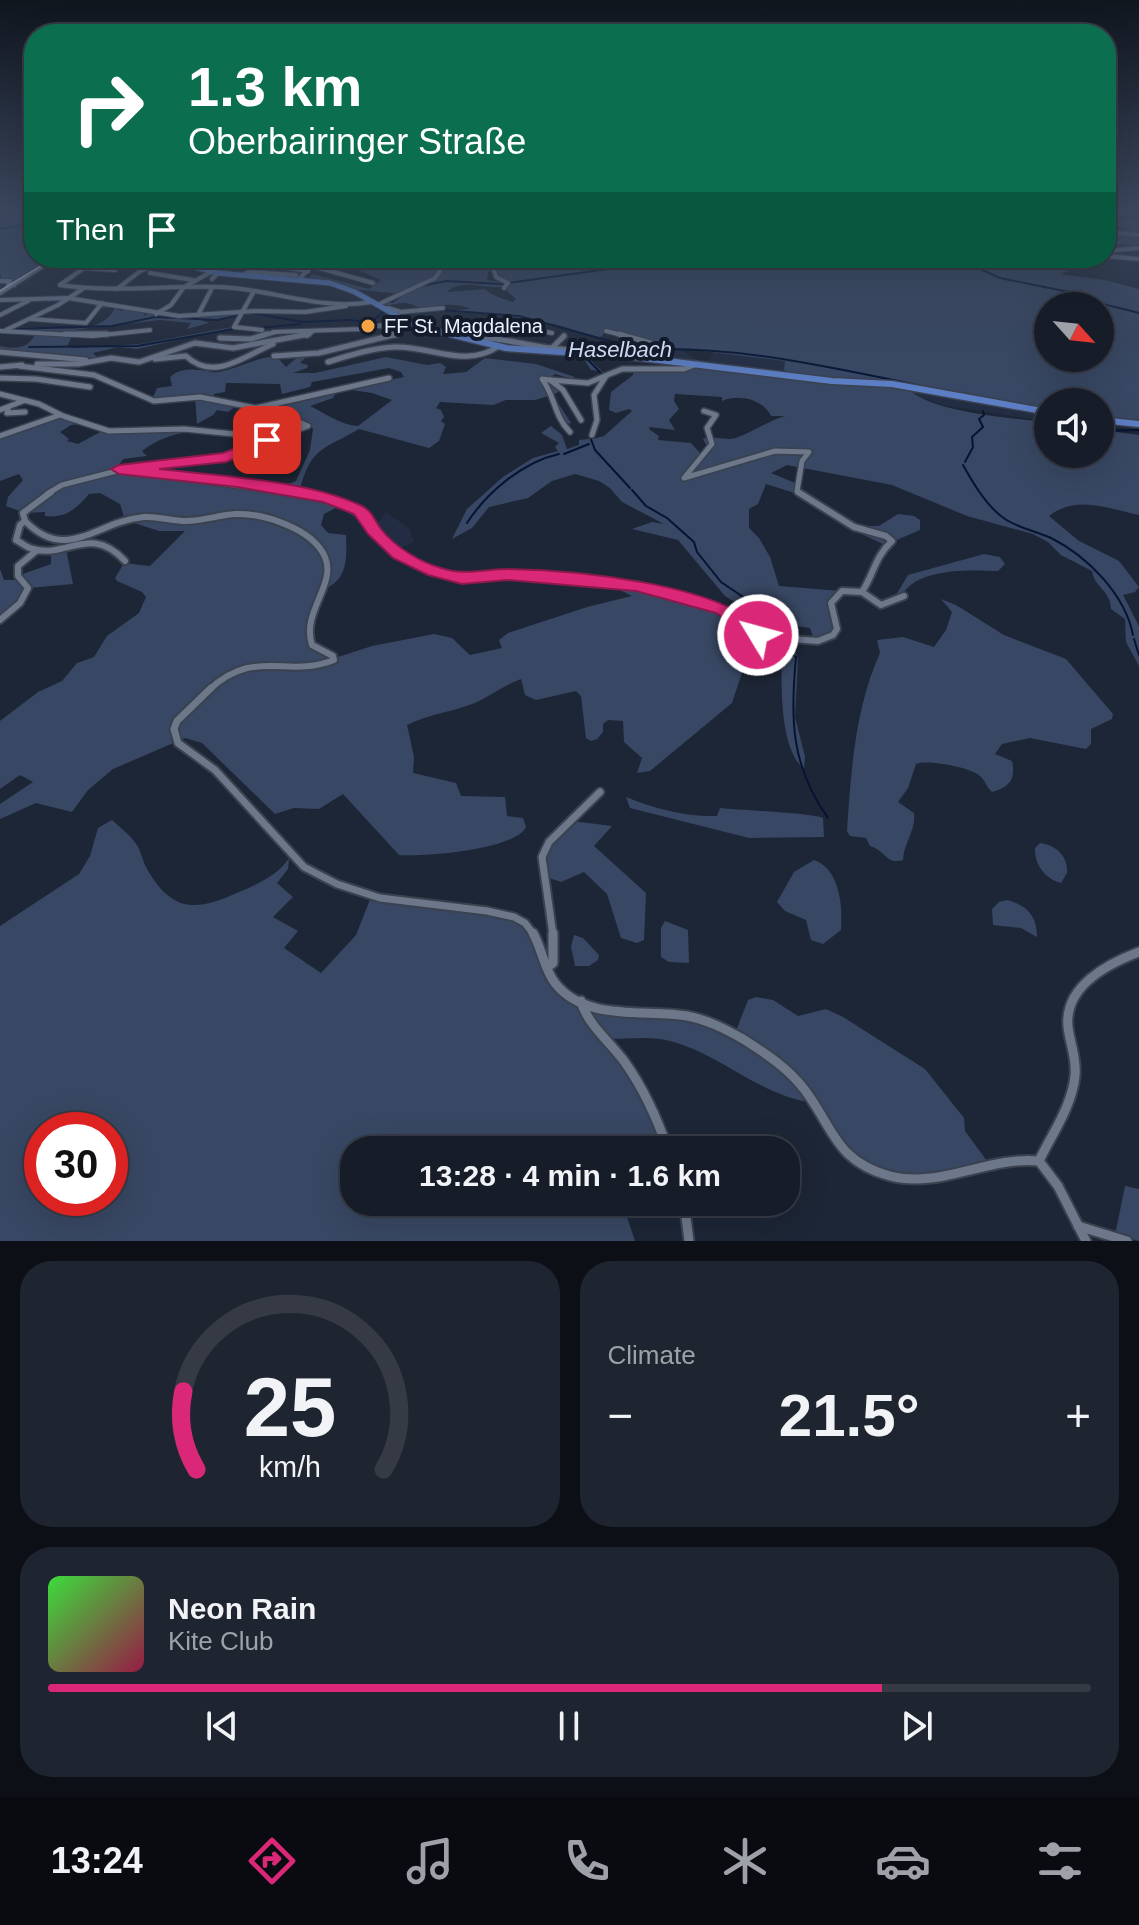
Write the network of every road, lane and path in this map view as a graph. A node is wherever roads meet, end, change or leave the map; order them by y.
1 (40, 268) edge
2 (84, 268) joint
3 (146, 268) edge
4 (190, 268) edge
5 (289, 268) edge
6 (310, 268) edge
7 (319, 268) edge
8 (439, 268) edge
9 (495, 268) edge
10 (115, 270) dead end
11 (257, 270) dead end
12 (308, 271) junction
13 (249, 272) junction
14 (150, 273) dead end
15 (211, 275) junction
16 (242, 275) junction
17 (300, 278) junction
18 (193, 280) junction
19 (0, 281) edge
20 (318, 282) junction
21 (373, 283) dead end
22 (506, 284) dead end
23 (14, 285) junction
24 (84, 288) junction
25 (212, 288) junction
26 (117, 289) junction
27 (182, 289) junction
28 (342, 289) dead end
29 (254, 291) junction
30 (0, 293) edge
31 (31, 299) junction
32 (69, 299) junction
33 (0, 300) edge
34 (102, 303) junction
35 (377, 304) junction
36 (332, 306) junction
37 (443, 308) dead end
38 (156, 314) junction
39 (0, 315) edge
40 (198, 315) junction
41 (239, 315) junction
42 (28, 319) junction
43 (401, 323) junction
44 (383, 327) junction
45 (5, 330) edge
46 (150, 330) dead end
47 (262, 330) dead end
48 (539, 330) junction
49 (313, 331) junction
50 (606, 331) dead end
51 (552, 333) dead end
52 (475, 336) junction
53 (564, 336) dead end
54 (220, 338) dead end
55 (459, 338) junction
56 (279, 340) junction
57 (524, 344) junction
58 (499, 346) junction
59 (552, 348) junction
60 (623, 351) junction
61 (0, 352) edge
62 (274, 356) dead end
63 (86, 360) junction
64 (139, 362) junction
65 (328, 362) dead end
66 (697, 364) junction
67 (19, 366) junction
68 (0, 367) edge
69 (605, 377) junction
70 (0, 378) edge
71 (389, 378) dead end
72 (550, 380) junction
73 (90, 387) dead end
74 (0, 394) edge
75 (23, 401) junction
76 (8, 409) junction
77 (1034, 409) edge
78 (0, 410) edge
79 (704, 411) dead end
80 (25, 412) dead end
81 (60, 415) junction
82 (581, 420) dead end
83 (1114, 421) edge
84 (1139, 424) edge
85 (570, 432) dead end
86 (592, 435) dead end
87 (0, 436) edge
88 (119, 469) junction
89 (25, 521) junction
90 (63, 542) junction
91 (40, 550) junction
92 (125, 561) dead end
93 (862, 592) junction
94 (904, 596) dead end
95 (0, 620) edge
96 (600, 792) dead end
97 (1139, 952) edge
98 (547, 967) junction
99 (581, 1001) junction
100 (663, 1136) edge
101 (1039, 1161) junction
102 (686, 1216) edge
103 (1078, 1226) junction
104 (689, 1241) edge
105 (1086, 1241) edge
106 (1127, 1241) edge

1 - 23 street
2 - 10 street
2 - 24 street
3 - 26 street
4 - 15 main road
5 - 12 street
6 - 12 street
7 - 21 street
8 - 35 street
9 - 22 street
11 - 13 street
12 - 17 street
13 - 16 street
13 - 17 street
14 - 18 street
15 - 16 main road
15 - 18 street
16 - 17 main road
17 - 20 main road
18 - 27 street
19 - 23 street
20 - 28 street
20 - 35 main road
23 - 30 street
24 - 26 street
24 - 32 street
25 - 27 street
25 - 29 street
25 - 40 street
26 - 27 street
27 - 38 street
29 - 36 street
29 - 41 street
31 - 32 street
31 - 33 street
31 - 39 street
32 - 34 street
32 - 42 street
34 - 38 street
34 - 42 street
35 - 36 street
35 - 37 street
35 - 43 main road
36 - 41 street
38 - 40 street
40 - 41 street
41 - 47 street
42 - 45 street
43 - 44 street
43 - 55 main road
44 - 49 street
44 - 62 street
45 - 46 street
48 - 51 street
48 - 52 street
48 - 57 street
49 - 54 street
49 - 56 street
50 - 60 street
52 - 55 street
52 - 57 street
53 - 59 street
55 - 58 main road
56 - 64 street
56 - 64 street
57 - 59 street
58 - 60 main road
58 - 65 street
59 - 60 street
60 - 66 main road
61 - 63 street
63 - 64 street
63 - 67 street
66 - 69 street
66 - 77 main road
67 - 68 street
67 - 71 street
69 - 72 street
69 - 86 street
70 - 73 street
72 - 82 street
72 - 85 street
74 - 75 street
75 - 76 street
75 - 81 street
76 - 78 street
76 - 80 street
79 - 93 street
81 - 87 street
81 - 88 street
83 - 84 main road
88 - 89 street
88 - 93 street
89 - 90 street
89 - 91 street
90 - 91 street
90 - 92 street
90 - 98 street
91 - 95 street
93 - 94 street
96 - 98 street
97 - 101 street
98 - 99 street
99 - 100 street
99 - 101 street
101 - 103 street
102 - 104 street
103 - 105 street
103 - 106 street

